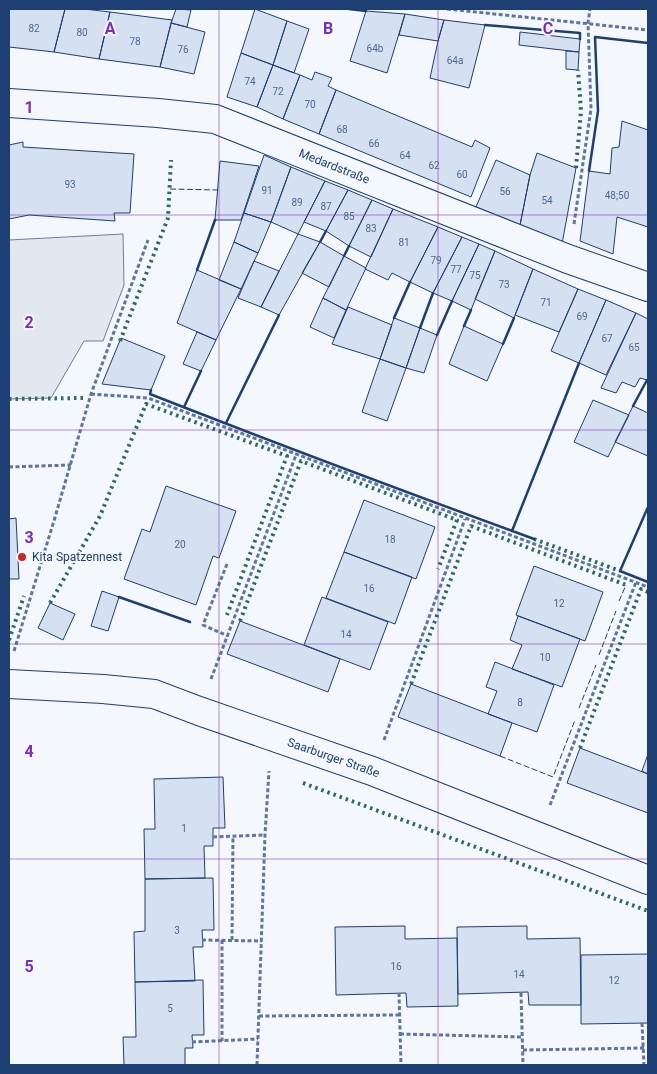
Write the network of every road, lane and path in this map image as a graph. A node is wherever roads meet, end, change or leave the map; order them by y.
1 (447, 9) edge
2 (590, 9) edge
3 (588, 23) junction
4 (648, 30) edge
5 (9, 103) edge
6 (148, 240) dead end
7 (568, 259) junction
8 (648, 288) edge
9 (91, 394) junction
10 (296, 455) junction
11 (71, 465) junction
12 (9, 467) edge
13 (465, 519) junction
14 (226, 564) dead end
15 (636, 582) junction
16 (648, 587) edge
17 (228, 636) junction
18 (10, 672) edge
19 (199, 711) junction
20 (271, 735) junction
21 (372, 771) junction
22 (265, 835) junction
23 (233, 836) junction
24 (538, 836) junction
25 (213, 837) dead end
26 (648, 880) edge
27 (202, 940) dead end
28 (222, 940) junction
29 (232, 940) junction
30 (262, 941) junction
31 (520, 993) dead end
32 (399, 994) dead end
33 (400, 1015) junction
34 (259, 1016) junction
35 (642, 1023) dead end
36 (400, 1034) junction
37 (522, 1037) junction
38 (258, 1039) junction
39 (222, 1041) junction
40 (192, 1042) dead end
41 (644, 1048) junction
42 (523, 1050) junction
43 (257, 1065) edge
44 (401, 1065) edge
45 (523, 1065) edge
46 (644, 1065) edge

1 - 3 path
2 - 3 path
3 - 4 path
3 - 7 path
5 - 7 street, Medardstraße
6 - 9 path
7 - 8 street, Medardstraße
9 - 10 path
9 - 11 path
10 - 13 path
10 - 17 path
11 - 12 path
11 - 18 path
13 - 15 path
13 - 21 path
14 - 17 path
15 - 16 path
15 - 24 path
17 - 19 path
18 - 19 street, Saarburger Straße
19 - 20 street, Saarburger Straße
20 - 21 street, Saarburger Straße
20 - 22 path
21 - 24 street, Saarburger Straße
22 - 23 path
22 - 30 path
23 - 25 path
23 - 29 path
24 - 26 street, Saarburger Straße
27 - 28 path
28 - 29 path
28 - 39 path
29 - 30 path
30 - 34 path
31 - 37 path
32 - 33 path
33 - 34 path
33 - 36 path
34 - 38 path
35 - 41 path
36 - 37 path
36 - 44 path
37 - 42 path
38 - 39 path
38 - 43 path
39 - 40 path
41 - 42 path
41 - 46 path
42 - 45 path

